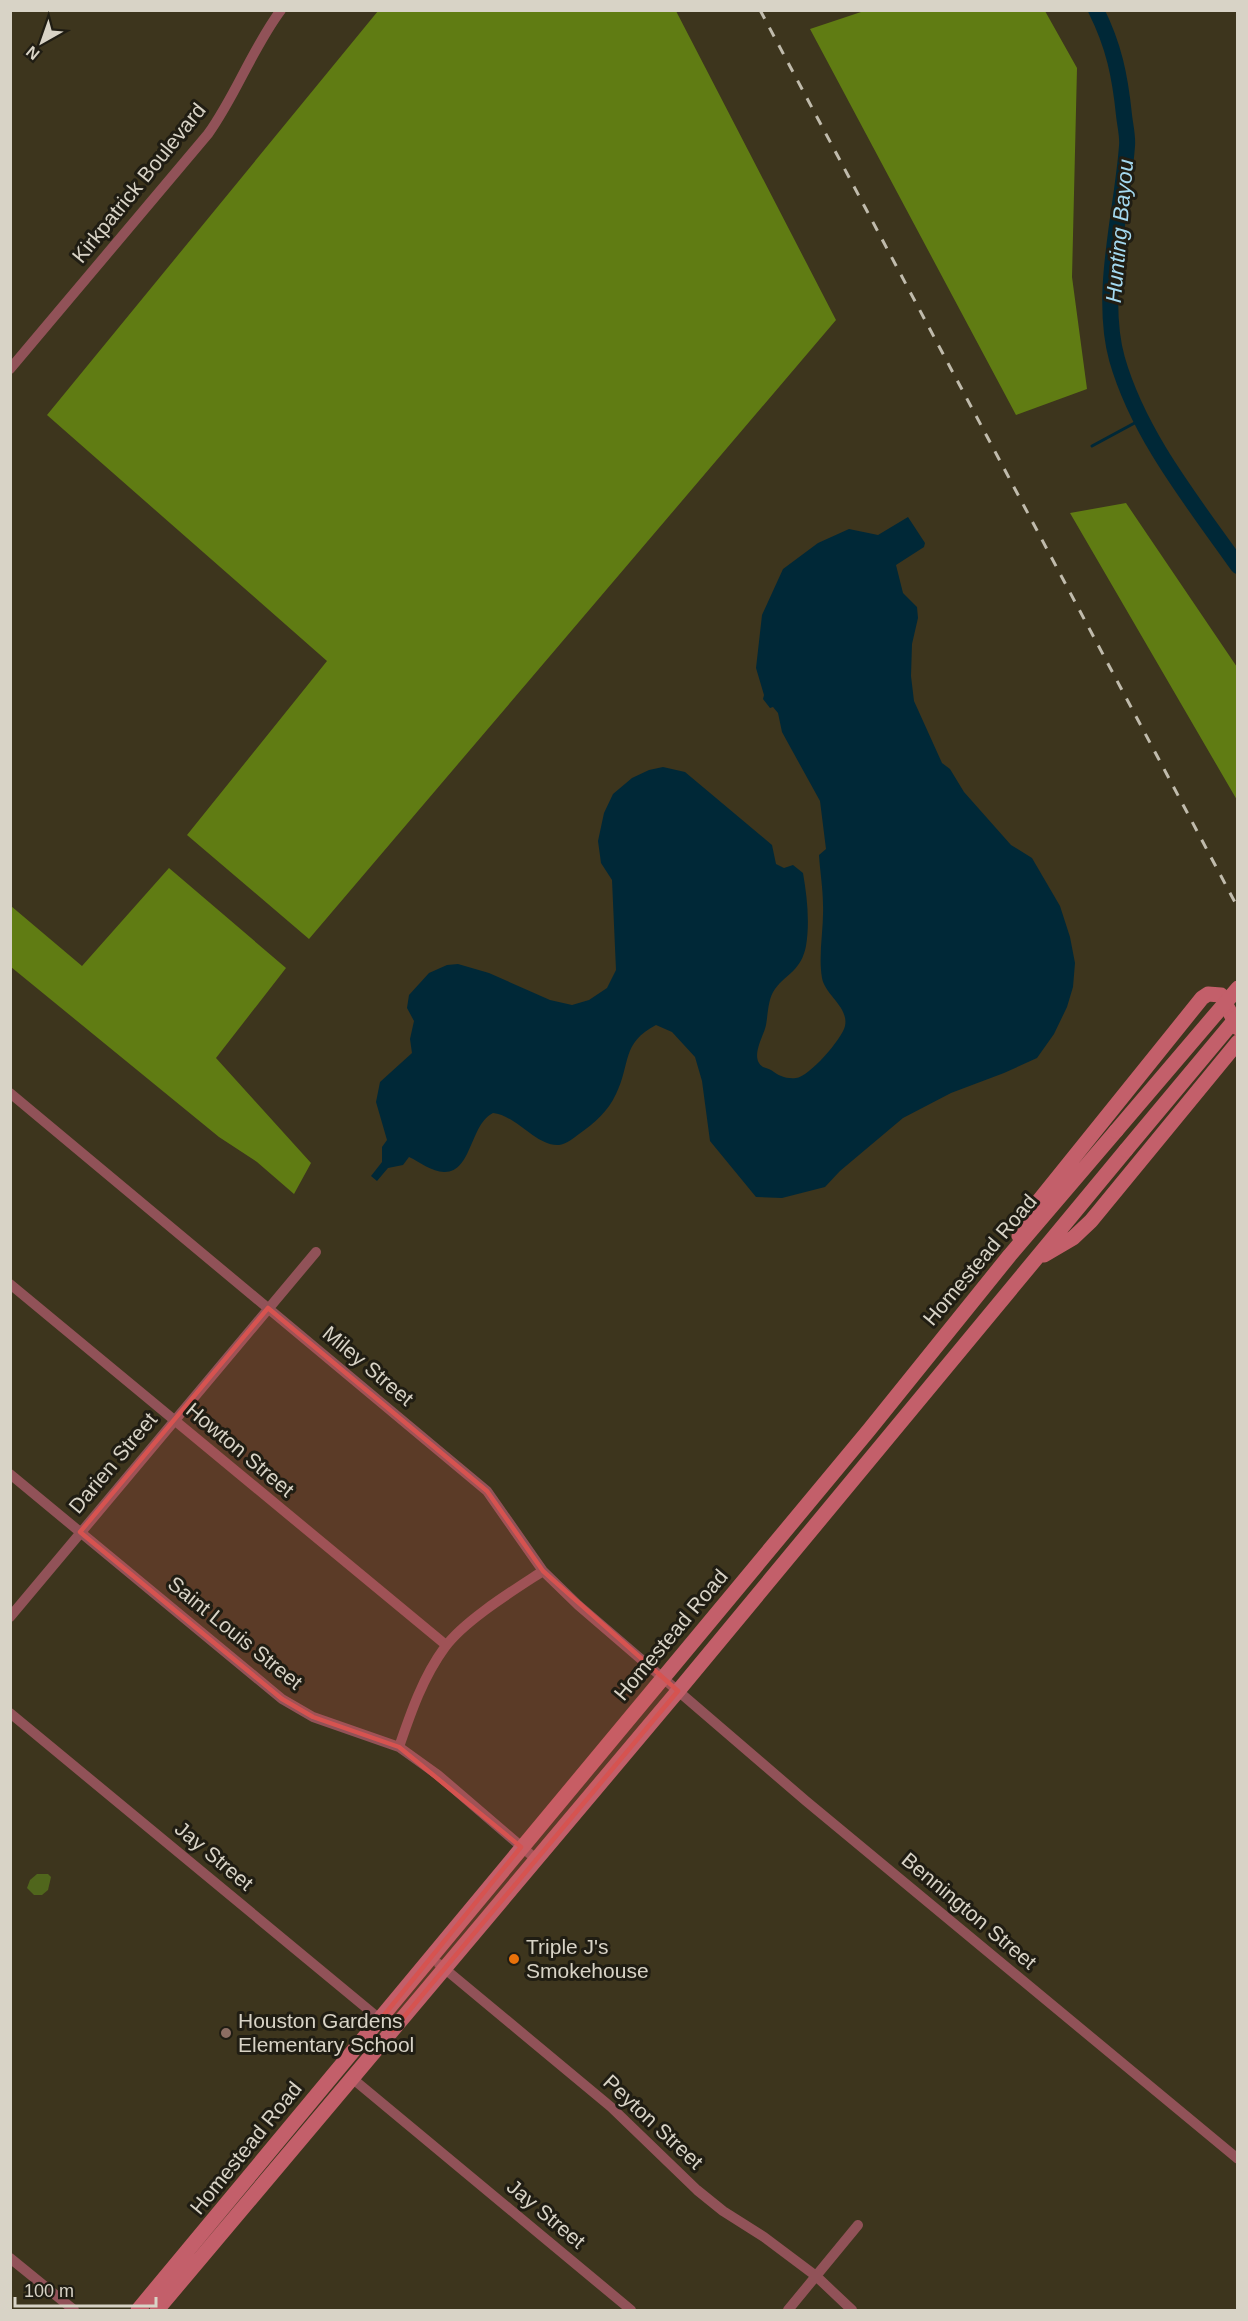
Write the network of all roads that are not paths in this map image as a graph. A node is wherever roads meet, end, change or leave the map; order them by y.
1 (281, 10) edge
2 (10, 369) edge
3 (1238, 988) edge
4 (1238, 1016) edge
5 (1238, 1028) edge
6 (1238, 1042) edge
7 (10, 1092) edge
8 (316, 1252) dead end
9 (1010, 1255) junction
10 (1034, 1261) junction
11 (10, 1284) edge
12 (268, 1308) junction
13 (174, 1420) junction
14 (10, 1474) edge
15 (81, 1532) junction
16 (543, 1571) junction
17 (10, 1617) edge
18 (446, 1645) junction
19 (662, 1678) junction
20 (678, 1691) junction
21 (10, 1713) edge
22 (399, 1748) junction
23 (521, 1847) junction
24 (537, 1860) junction
25 (432, 1957) junction
26 (445, 1968) junction
27 (380, 2020) junction
28 (393, 2030) junction
29 (353, 2079) junction
30 (1238, 2159) edge
31 (858, 2225) dead end
32 (10, 2258) edge
33 (816, 2276) junction
34 (74, 2310) edge
35 (138, 2310) edge
36 (157, 2310) edge
37 (631, 2310) edge
38 (788, 2310) edge
39 (852, 2310) edge

1 - 2 street, Kirkpatrick Boulevard
3 - 9 main road, Homestead Road, bridge
4 - 10 main road, Homestead Road, bridge
5 - 9 main road
6 - 10 main road
7 - 12 street, Miley Street
8 - 12 street, Darien Street
9 - 19 main road, Homestead Road
10 - 20 main road, Homestead Road
11 - 13 street, Howton Street
12 - 13 street, Darien Street
12 - 16 street, Miley Street
13 - 15 street, Darien Street
13 - 18 street, Howton Street
14 - 15 street, Saint Louis Street
15 - 17 street, Darien Street
15 - 22 street, Saint Louis Street
16 - 18 street
16 - 19 street, Miley Street
18 - 22 street
19 - 20 street, Miley Street
19 - 23 main road, Homestead Road
20 - 24 main road, Homestead Road
20 - 30 street, Bennington Street
21 - 27 street, Jay Street
22 - 23 street, Saint Louis Street
23 - 24 street, Saint Louis Street
23 - 25 main road, Homestead Road
24 - 26 main road, Homestead Road
25 - 26 street, Peyton Street
25 - 27 main road, Homestead Road
26 - 28 main road, Homestead Road
26 - 33 street, Peyton Street
27 - 28 street, Jay Street
27 - 35 main road, Homestead Road
28 - 29 main road, Homestead Road
29 - 36 main road, Homestead Road
29 - 37 street, Jay Street
31 - 33 street
32 - 34 street
33 - 38 street
33 - 39 street, Peyton Street

